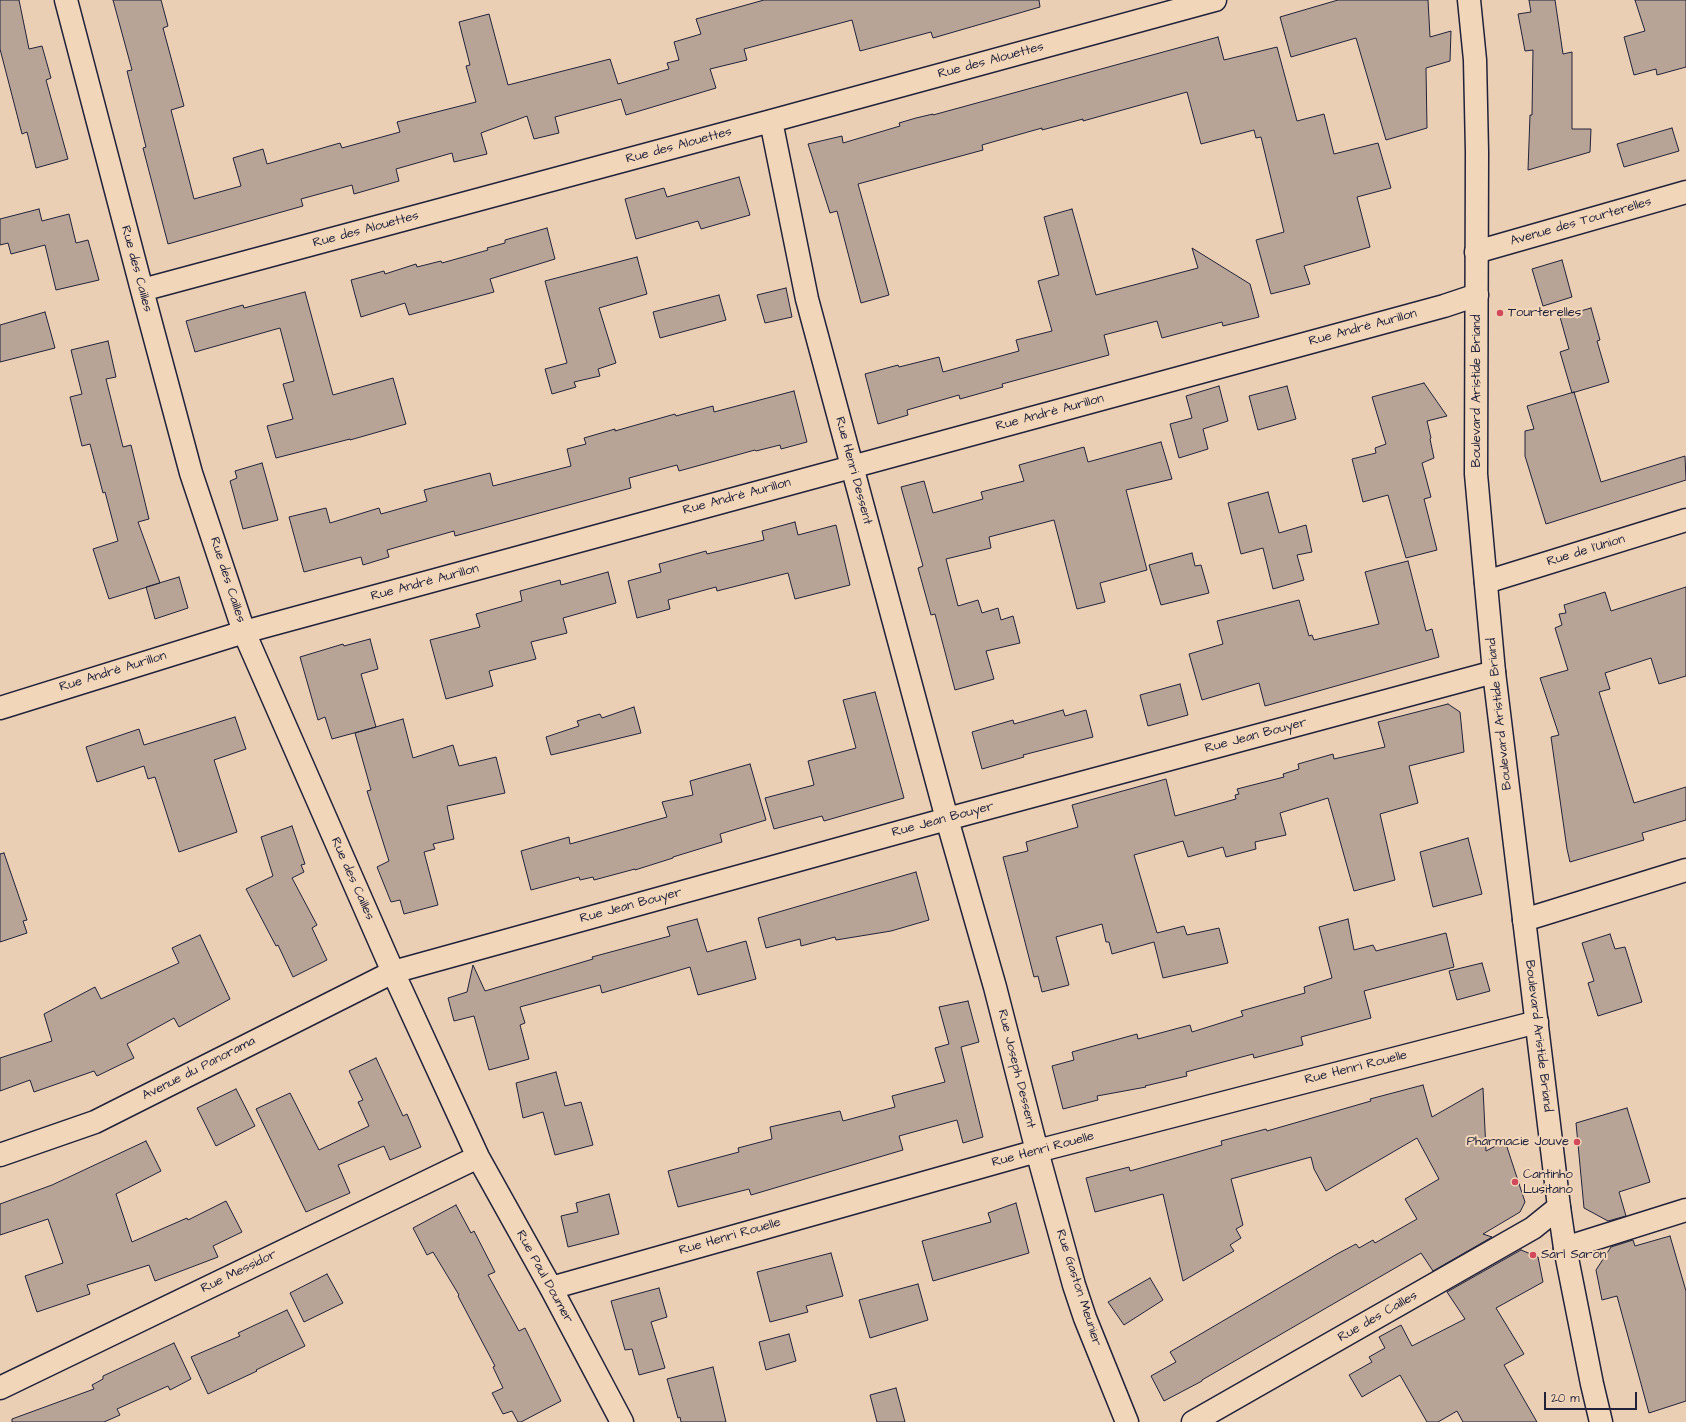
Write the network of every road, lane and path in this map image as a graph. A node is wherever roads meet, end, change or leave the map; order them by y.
1 (66, 0) edge
2 (1215, 0) edge
3 (1469, 0) edge
4 (771, 121) junction
5 (1686, 192) edge
6 (1476, 252) junction
7 (142, 290) junction
8 (1477, 295) junction
9 (851, 466) junction
10 (1686, 520) edge
11 (1486, 582) junction
12 (244, 632) junction
13 (1494, 672) junction
14 (0, 708) edge
15 (947, 819) junction
16 (1686, 870) edge
17 (1524, 920) junction
18 (393, 972) junction
19 (994, 987) joint
20 (1537, 1022) junction
21 (467, 1132) joint
22 (1037, 1151) junction
23 (0, 1155) edge
24 (478, 1157) junction
25 (1559, 1207) junction
26 (1686, 1210) edge
27 (1565, 1248) junction
28 (551, 1288) junction
29 (0, 1388) edge
30 (622, 1422) edge
31 (1127, 1422) edge
32 (1194, 1422) edge
33 (1601, 1422) edge

1 - 7 street, Rue des Cailles
2 - 4 street, Rue des Alouettes
3 - 6 street, Boulevard Aristide Briand
4 - 7 street, Rue des Alouettes
4 - 9 street, Rue Henri Dessent
5 - 6 street, Avenue des Tourterelles
6 - 8 street, Boulevard Aristide Briand
7 - 12 street, Rue des Cailles
8 - 9 street, Rue André Aurillon
8 - 11 street, Boulevard Aristide Briand
9 - 12 street, Rue André Aurillon
9 - 15 street, Rue Henri Dessent
10 - 11 street, Rue de l'Union
11 - 13 street, Boulevard Aristide Briand
12 - 14 street, Rue André Aurillon
12 - 18 street, Rue des Cailles
13 - 15 street, Rue Jean Bouyer
13 - 17 street, Boulevard Aristide Briand
15 - 18 street, Rue Jean Bouyer
15 - 19 street, Rue Henri Dessent
16 - 17 street
17 - 20 street, Boulevard Aristide Briand
18 - 21 street, Rue des Cailles
18 - 23 street, Avenue du Panorama
19 - 22 street, Rue Joseph Dessent
20 - 22 street, Rue Henri Rouelle
20 - 25 street, Boulevard Aristide Briand
21 - 24 street, Rue Paul Doumer
22 - 28 street, Rue Henri Rouelle
22 - 31 street, Rue Gaston Meunier
24 - 28 street, Rue Paul Doumer
24 - 29 street, Rue Messidor
25 - 27 street, Boulevard Aristide Briand
25 - 32 street, Rue des Cailles
26 - 27 street
27 - 33 street, Boulevard Aristide Briand
28 - 30 street, Rue Paul Doumer

